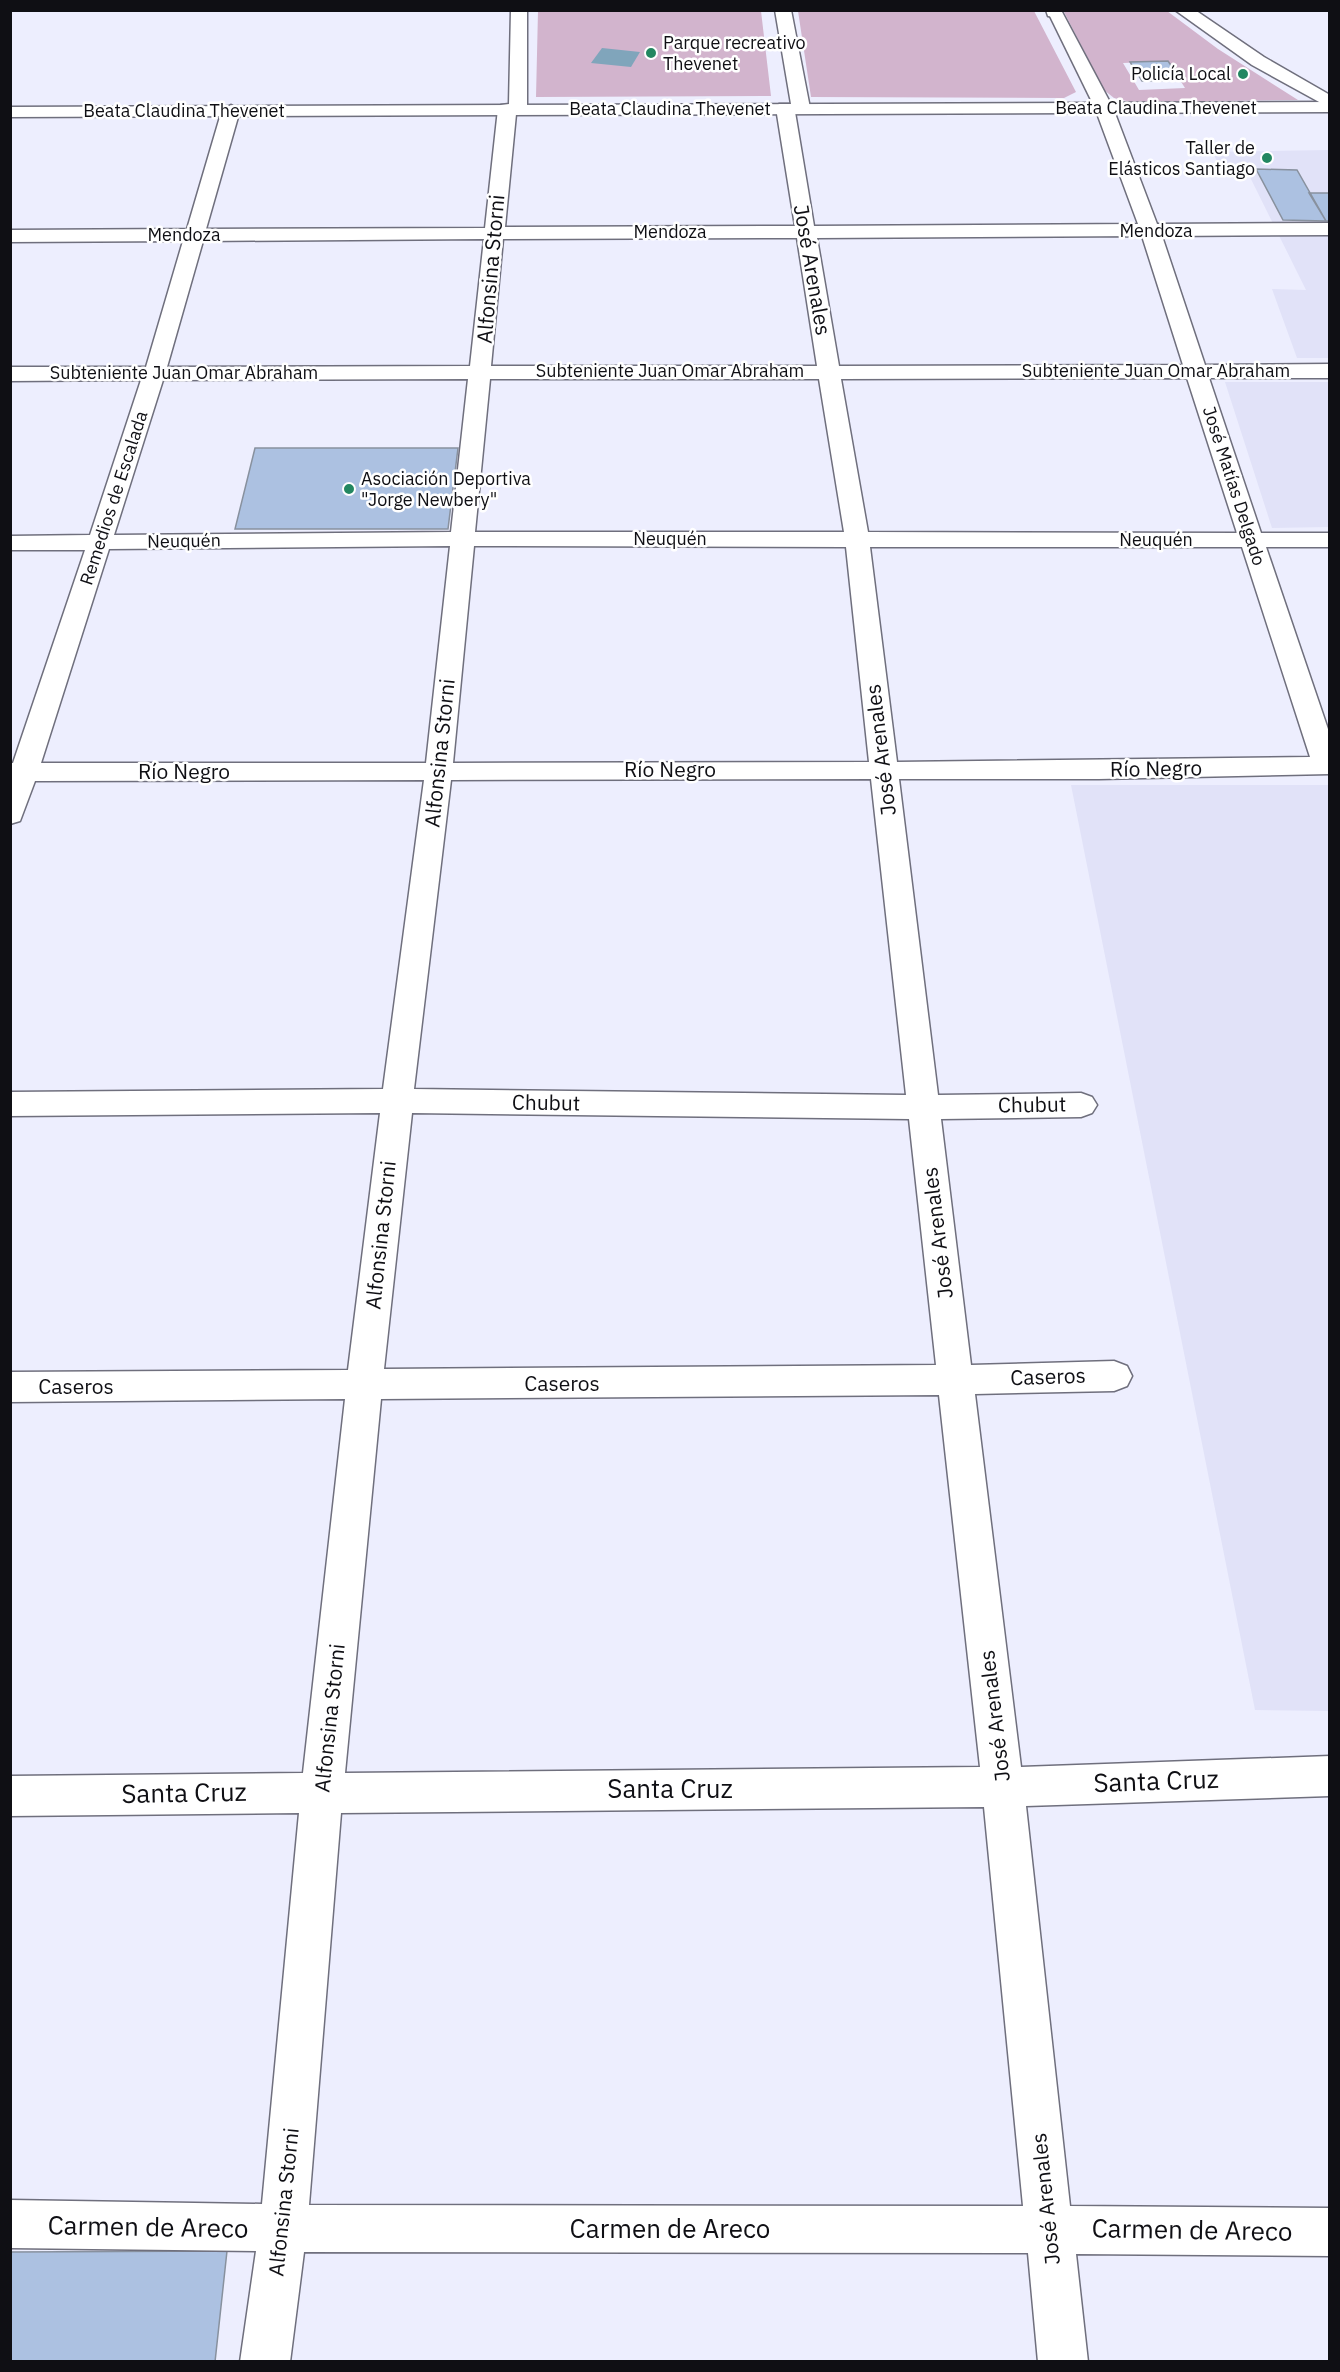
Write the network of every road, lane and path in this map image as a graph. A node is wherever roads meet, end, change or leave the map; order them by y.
1 (519, 10) edge
2 (783, 10) edge
3 (1183, 10) edge
4 (1205, 10) edge
5 (1054, 11) edge
6 (1329, 89) edge
7 (1329, 105) edge
8 (793, 108) junction
9 (1104, 108) junction
10 (512, 109) junction
11 (231, 110) junction
12 (10, 112) edge
13 (1329, 230) edge
14 (805, 231) junction
15 (1150, 231) junction
16 (493, 233) junction
17 (193, 235) junction
18 (10, 236) edge
19 (482, 371) junction
20 (831, 371) junction
21 (1197, 371) junction
22 (1329, 371) edge
23 (155, 372) junction
24 (10, 374) edge
25 (464, 539) junction
26 (857, 540) junction
27 (1329, 540) edge
28 (1252, 541) junction
29 (99, 542) junction
30 (10, 543) edge
31 (1328, 765) edge
32 (883, 769) junction
33 (438, 771) junction
34 (18, 772) edge
35 (10, 815) edge
36 (397, 1101) junction
37 (10, 1104) edge
38 (1081, 1105) dead end
39 (923, 1107) junction
40 (1114, 1376) dead end
41 (955, 1380) junction
42 (364, 1385) junction
43 (10, 1387) edge
44 (1329, 1776) edge
45 (1003, 1787) junction
46 (322, 1792) junction
47 (10, 1796) edge
48 (10, 2224) edge
49 (1049, 2228) junction
50 (283, 2230) junction
51 (1329, 2232) edge
52 (265, 2361) edge
53 (1064, 2361) edge

1 - 10 street, Alfonsina Storni
2 - 8 street, José Arenales
3 - 7 street
4 - 6 street
5 - 9 street, José Matías Delgado
7 - 9 street, Beata Claudina Thevenet
8 - 9 street, Beata Claudina Thevenet
8 - 10 street, Beata Claudina Thevenet
8 - 14 street, José Arenales
9 - 15 street, José Matías Delgado
10 - 11 street, Beata Claudina Thevenet
10 - 16 street, Alfonsina Storni
11 - 12 street, Beata Claudina Thevenet
11 - 17 street, Remedios de Escalada
13 - 15 street, Mendoza
14 - 15 street, Mendoza
14 - 16 street, Mendoza
14 - 20 street, José Arenales
15 - 21 street, José Matías Delgado
16 - 17 street, Mendoza
16 - 19 street, Alfonsina Storni
17 - 18 street, Mendoza
17 - 23 street, Remedios de Escalada
19 - 20 street, Subteniente Juan Omar Abraham
19 - 23 street, Subteniente Juan Omar Abraham
19 - 25 street, Alfonsina Storni
20 - 21 street, Subteniente Juan Omar Abraham
20 - 26 street, José Arenales
21 - 22 street, Subteniente Juan Omar Abraham
21 - 28 street, José Matías Delgado
23 - 24 street, Subteniente Juan Omar Abraham
23 - 29 street, Remedios de Escalada
25 - 26 street, Neuquén
25 - 29 street, Neuquén
25 - 33 street, Alfonsina Storni
26 - 28 street, Neuquén
26 - 32 street, José Arenales
27 - 28 street, Neuquén
28 - 31 street, José Matías Delgado
29 - 30 street, Neuquén
29 - 34 street, Remedios de Escalada
31 - 32 street, Río Negro
32 - 33 street, Río Negro
32 - 39 street, José Arenales
33 - 34 street, Río Negro
33 - 36 street, Alfonsina Storni
34 - 35 street, Remedios de Escalada
36 - 37 street, Chubut
36 - 39 street, Chubut
36 - 42 street, Alfonsina Storni
38 - 39 street, Chubut
39 - 41 street, José Arenales
40 - 41 street, Caseros
41 - 42 street, Caseros
41 - 45 street, José Arenales
42 - 43 street, Caseros
42 - 46 street, Alfonsina Storni
44 - 45 street, Santa Cruz
45 - 46 street, Santa Cruz
45 - 49 street, José Arenales
46 - 47 street, Santa Cruz
46 - 50 street, Alfonsina Storni
48 - 50 street, Carmen de Areco
49 - 50 street, Carmen de Areco
49 - 51 street, Carmen de Areco
49 - 53 street, José Arenales
50 - 52 street, Alfonsina Storni

